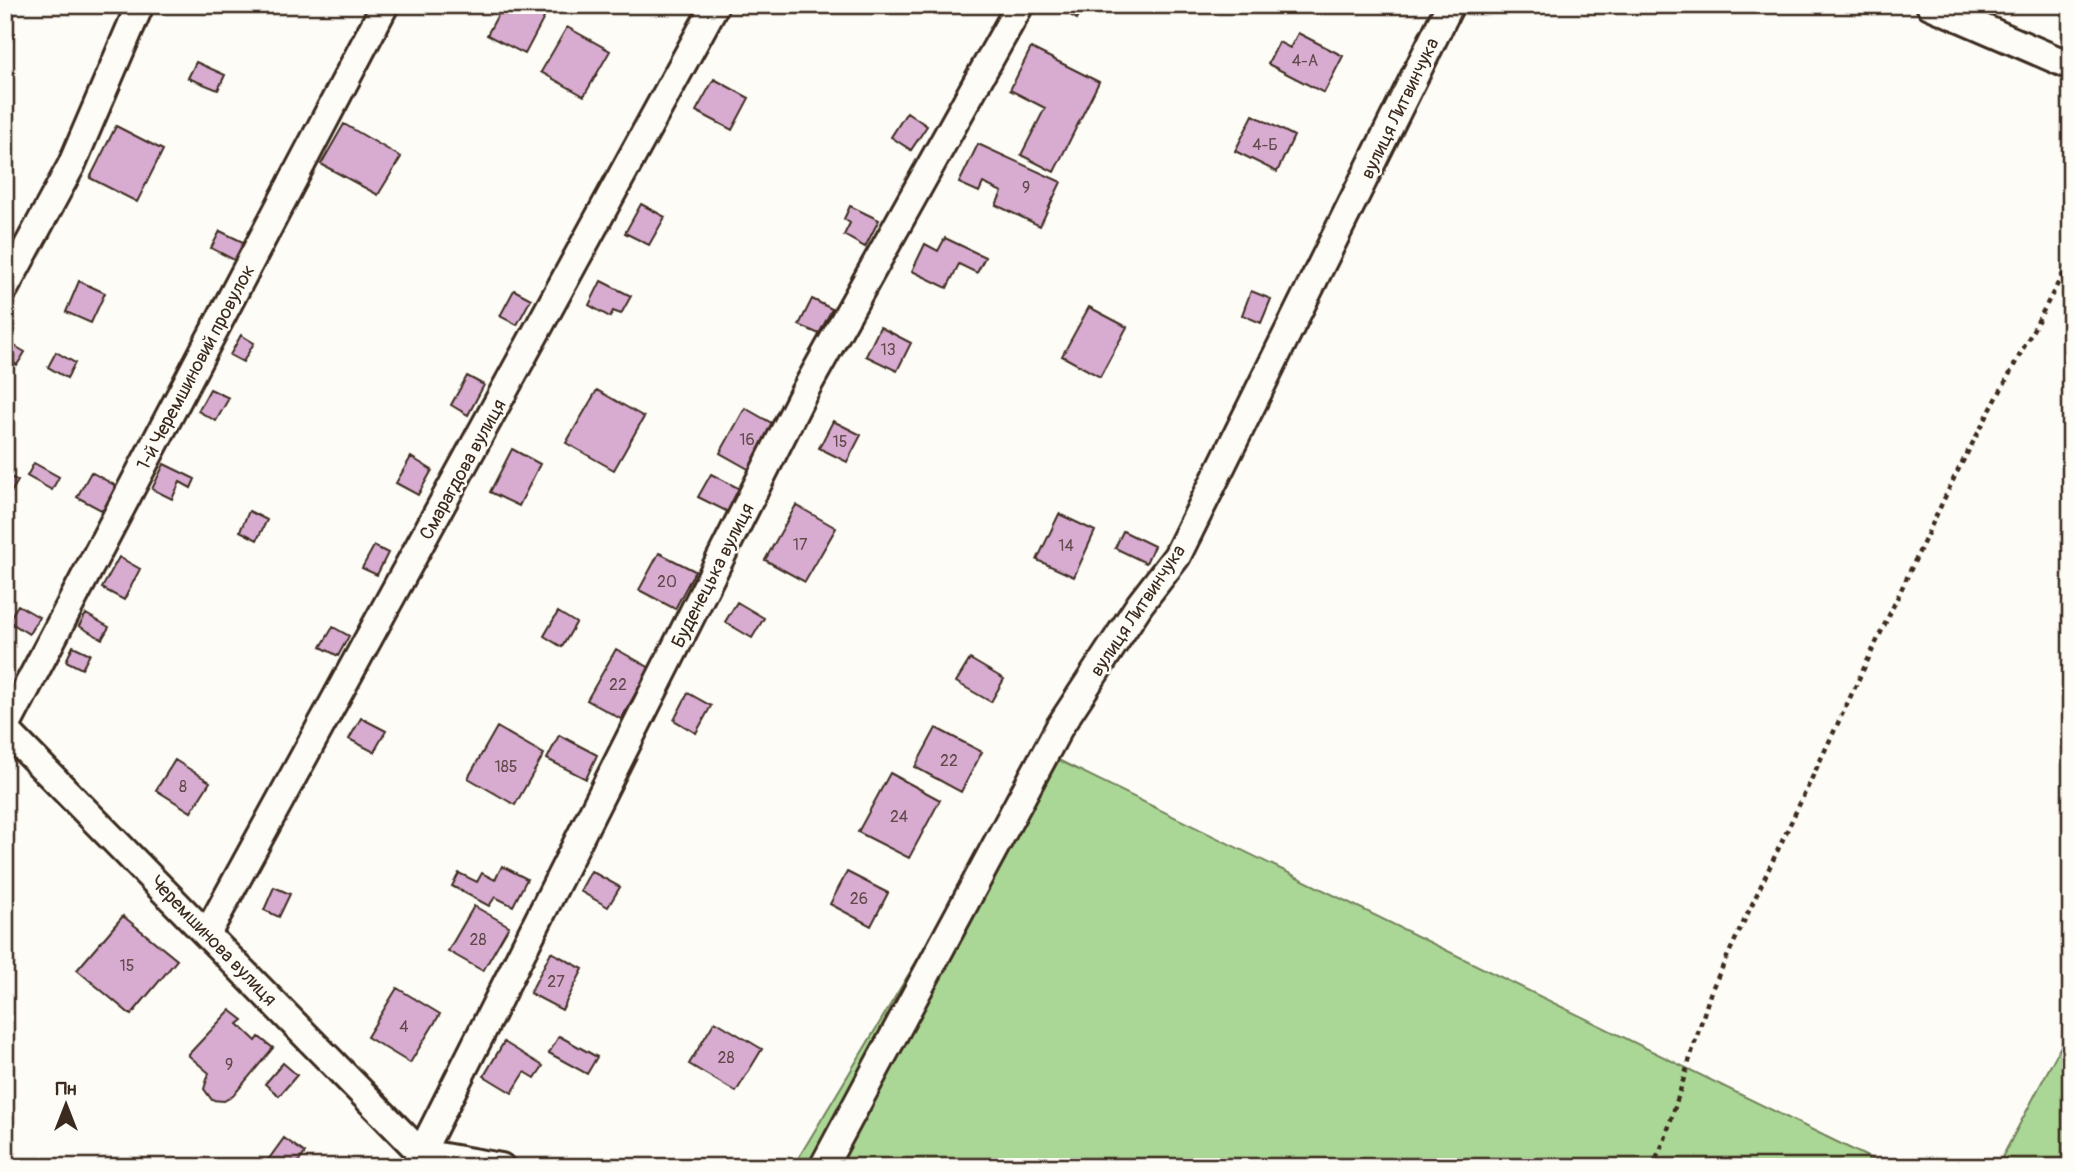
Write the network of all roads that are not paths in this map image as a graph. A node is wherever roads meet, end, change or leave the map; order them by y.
1 (140, 5) edge
2 (385, 5) edge
3 (715, 5) edge
4 (1020, 5) edge
5 (1450, 5) edge
6 (1941, 8) edge
7 (2071, 66) edge
8 (5, 288) edge
9 (5, 729) edge
10 (208, 932) junction
11 (418, 1160) edge
12 (500, 1167) edge
13 (823, 1167) edge

1 - 8 street
2 - 9 street, 1-й Черемшиновий провулок
3 - 10 street, Смарагдова вулиця
4 - 11 street, Буденецька вулиця
5 - 13 street, вулиця Литвинчука
6 - 7 street
9 - 10 street, Черемшинова вулиця
10 - 11 street, Черемшинова вулиця
11 - 12 street

